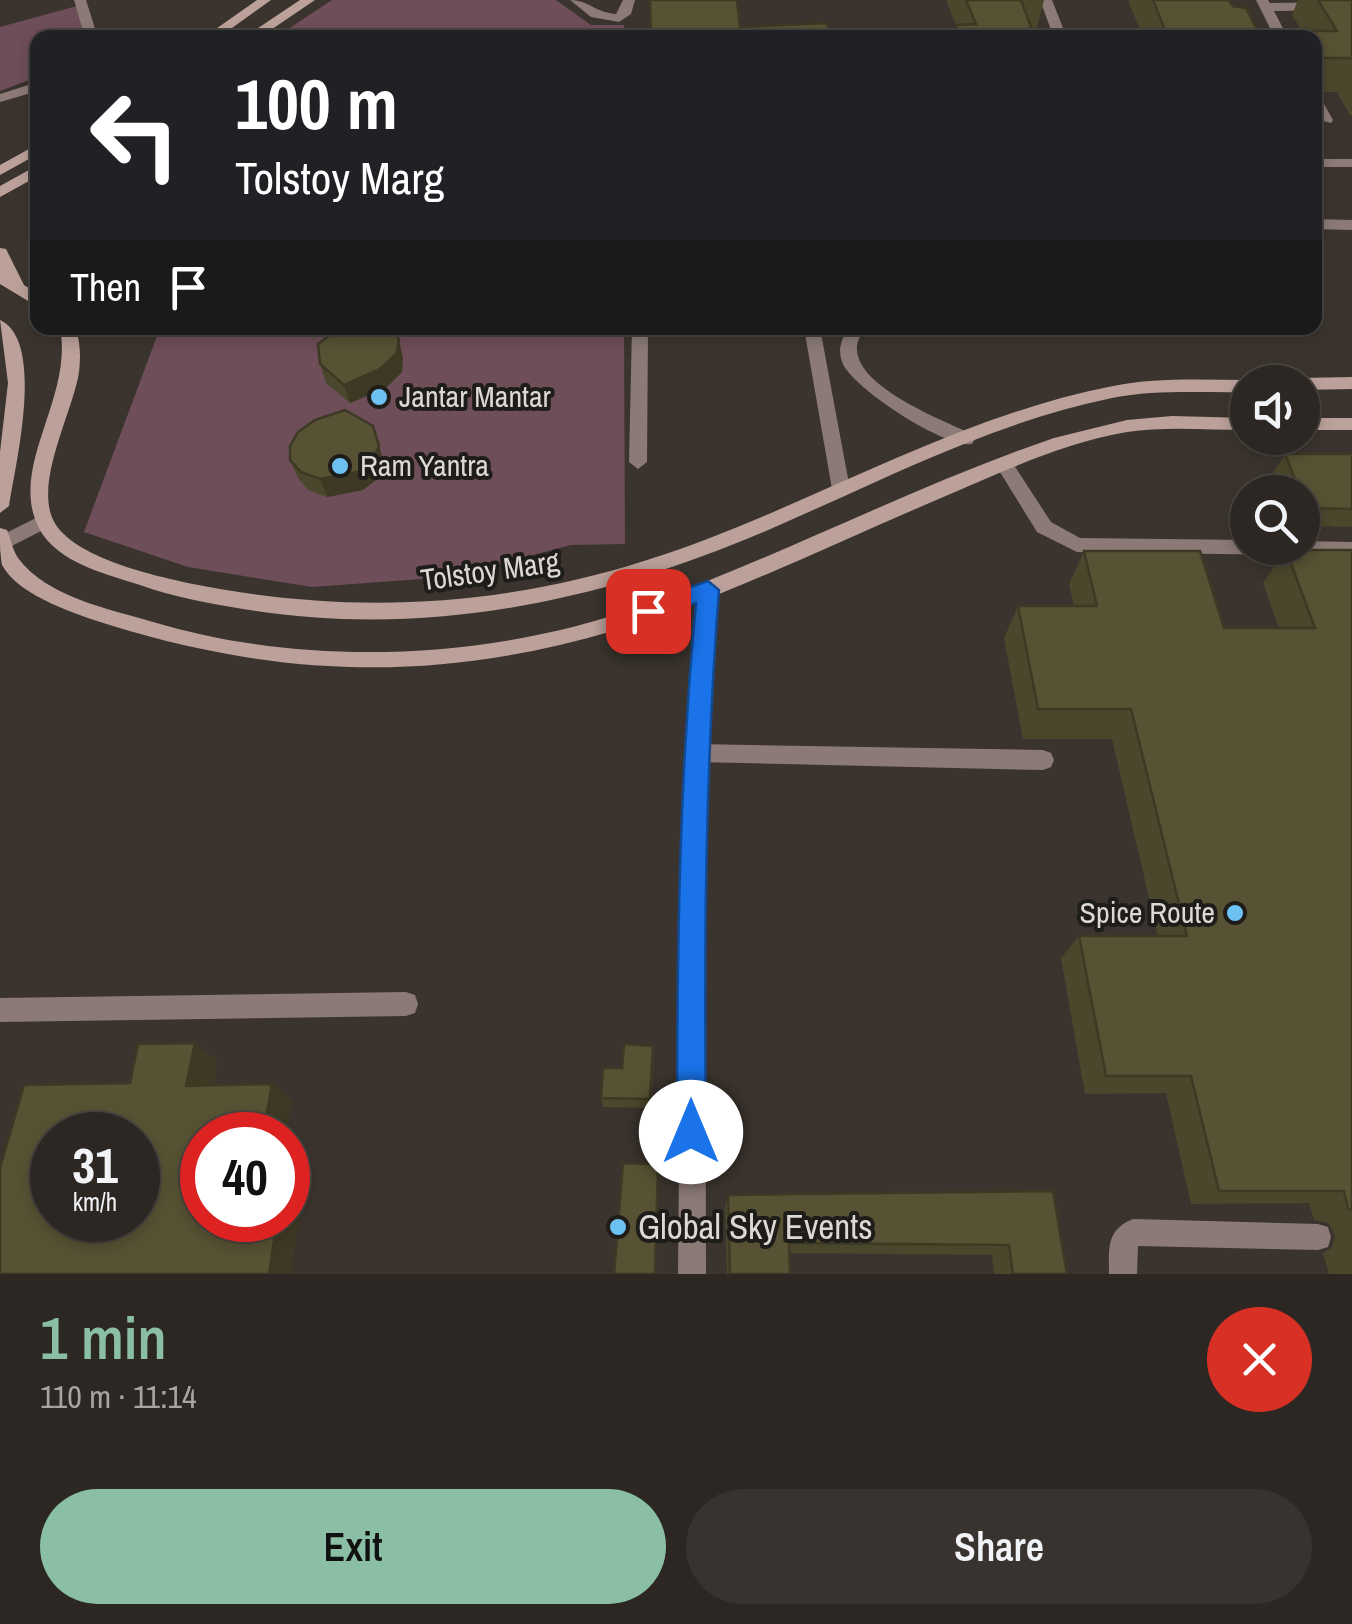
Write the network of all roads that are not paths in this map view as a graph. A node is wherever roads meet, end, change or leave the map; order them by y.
1 (80, 0) edge
2 (266, 0) edge
3 (309, 0) edge
4 (576, 0) edge
5 (629, 0) edge
6 (1046, 0) edge
7 (1264, 4) edge
8 (1352, 6) edge
9 (89, 30) edge
10 (221, 30) edge
11 (262, 30) edge
12 (1057, 30) edge
13 (1278, 30) edge
14 (30, 89) edge
15 (0, 98) edge
16 (1322, 113) edge
17 (1326, 120) dead end
18 (30, 152) edge
19 (30, 153) edge
20 (0, 163) edge
21 (1322, 163) edge
22 (1352, 163) edge
23 (0, 171) edge
24 (30, 174) edge
25 (19, 180) junction
26 (0, 192) edge
27 (0, 209) edge
28 (1322, 224) edge
29 (1352, 225) edge
30 (0, 253) edge
31 (8, 280) edge
32 (30, 296) edge
33 (2, 328) edge
34 (69, 335) edge
35 (640, 335) edge
36 (813, 335) edge
37 (850, 335) edge
38 (1352, 383) edge
39 (1320, 384) edge
40 (1230, 387) edge
41 (1230, 424) edge
42 (1320, 424) edge
43 (1352, 424) edge
44 (966, 438) junction
45 (638, 462) dead end
46 (1004, 464) junction
47 (841, 489) junction
48 (0, 506) edge
49 (44, 521) junction
50 (0, 535) edge
51 (0, 544) edge
52 (1352, 549) edge
53 (708, 590) junction
54 (696, 754) junction
55 (1043, 760) dead end
56 (406, 1004) dead end
57 (0, 1010) edge
58 (1318, 1237) dead end
59 (692, 1274) edge
60 (1123, 1274) edge

1 - 9 street
2 - 10 main road
3 - 11 main road
4 - 5 street
6 - 12 street
7 - 8 street
7 - 13 street
14 - 15 street
16 - 17 street
18 - 20 street
19 - 23 main road
21 - 22 street
24 - 25 main road
25 - 26 main road
25 - 27 main road
28 - 29 street
30 - 31 main road
31 - 32 main road
33 - 48 main road
34 - 49 main road
35 - 45 street
36 - 47 street
37 - 44 street
38 - 39 main road
40 - 44 main road, Tolstoy Marg
41 - 46 main road
42 - 43 main road
44 - 47 main road, Tolstoy Marg
46 - 52 street
46 - 53 main road
47 - 49 main road, Tolstoy Marg
49 - 51 street
50 - 51 main road
51 - 53 main road
53 - 54 street
54 - 55 street
54 - 59 street
56 - 57 street
58 - 60 street

